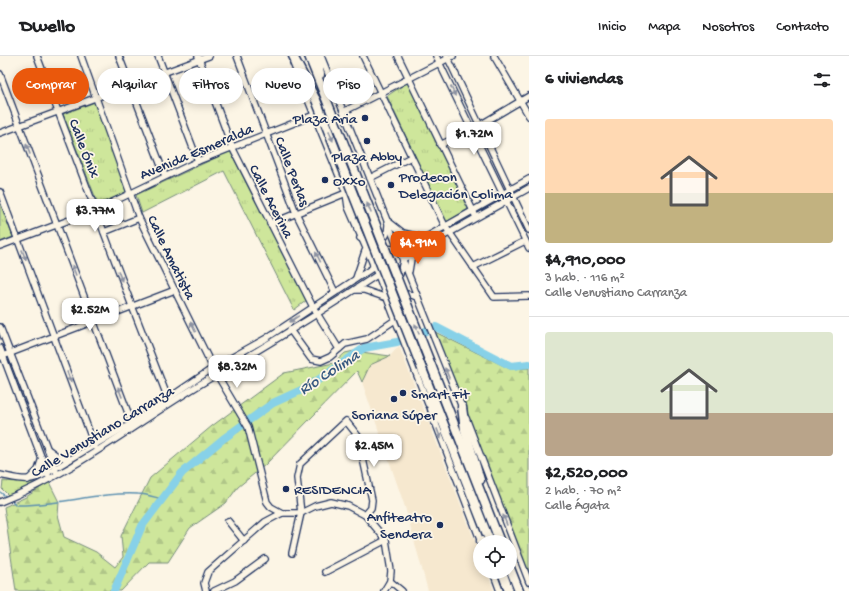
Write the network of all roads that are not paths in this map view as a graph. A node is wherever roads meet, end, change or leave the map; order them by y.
1 (37, 56) edge
2 (81, 56) edge
3 (120, 56) edge
4 (158, 56) edge
5 (209, 56) edge
6 (237, 56) edge
7 (290, 56) edge
8 (293, 56) edge
9 (299, 56) edge
10 (309, 56) edge
11 (316, 56) edge
12 (321, 56) edge
13 (363, 56) edge
14 (398, 56) edge
15 (436, 56) edge
16 (494, 56) edge
17 (450, 57) edge
18 (199, 58) edge
19 (440, 63) junction
20 (124, 68) edge
21 (163, 68) edge
22 (171, 70) edge
23 (0, 74) edge
24 (409, 78) junction
25 (323, 87) edge
26 (171, 88) edge
27 (323, 91) edge
28 (380, 93) junction
29 (529, 96) edge
30 (96, 98) junction
31 (316, 100) junction
32 (520, 101) junction
33 (137, 104) edge
34 (328, 104) edge
35 (58, 112) junction
36 (343, 112) junction
37 (314, 115) junction
38 (529, 116) edge
39 (480, 125) junction
40 (20, 126) junction
41 (471, 130) junction
42 (0, 133) edge
43 (266, 134) junction
44 (440, 145) junction
45 (232, 148) junction
46 (411, 157) junction
47 (198, 161) junction
48 (165, 176) junction
49 (370, 178) junction
50 (529, 179) edge
51 (529, 188) edge
52 (510, 190) junction
53 (0, 192) edge
54 (131, 193) junction
55 (346, 193) junction
56 (502, 194) junction
57 (513, 197) junction
58 (506, 201) junction
59 (96, 210) junction
60 (473, 210) junction
61 (296, 213) junction
62 (476, 217) junction
63 (140, 218) junction
64 (387, 221) junction
65 (57, 224) junction
66 (270, 224) junction
67 (445, 226) junction
68 (529, 230) edge
69 (104, 232) junction
70 (449, 232) junction
71 (360, 238) junction
72 (424, 238) junction
73 (18, 239) junction
74 (526, 241) junction
75 (0, 246) edge
76 (529, 248) edge
77 (365, 250) junction
78 (416, 251) junction
79 (400, 252) junction
80 (403, 259) junction
81 (473, 266) junction
82 (374, 267) junction
83 (377, 275) junction
84 (409, 275) junction
85 (356, 278) junction
86 (175, 290) junction
87 (352, 290) junction
88 (334, 292) junction
89 (529, 296) edge
90 (387, 298) junction
91 (418, 298) junction
92 (132, 306) junction
93 (313, 307) junction
94 (392, 311) junction
95 (316, 313) junction
96 (395, 320) junction
97 (93, 321) junction
98 (0, 327) edge
99 (290, 330) junction
100 (54, 336) junction
101 (255, 345) junction
102 (0, 348) edge
103 (339, 349) junction
104 (258, 350) junction
105 (10, 353) junction
106 (2, 357) edge
107 (213, 368) junction
108 (422, 369) junction
109 (217, 374) junction
110 (169, 402) junction
111 (462, 407) junction
112 (434, 421) junction
113 (133, 426) junction
114 (95, 448) junction
115 (48, 449) junction
116 (42, 457) junction
117 (70, 459) junction
118 (56, 471) junction
119 (0, 475) edge
120 (48, 475) junction
121 (28, 480) junction
122 (3, 501) edge
123 (484, 501) junction
124 (282, 513) junction
125 (300, 513) junction
126 (365, 515) junction
127 (228, 521) dead end
128 (478, 535) edge
129 (487, 535) edge
130 (497, 535) edge
131 (386, 540) junction
132 (244, 541) junction
133 (292, 553) dead end
134 (265, 559) dead end
135 (325, 572) dead end
136 (498, 579) edge
137 (502, 579) edge
138 (515, 579) edge
139 (390, 581) junction
140 (529, 582) edge
141 (505, 589) edge
142 (206, 591) edge
143 (214, 591) edge
144 (384, 591) edge
145 (402, 591) edge
146 (520, 591) edge

1 - 35 street, Calle Ónix
2 - 30 street, Calle Amatista
3 - 20 street
4 - 21 street
5 - 18 street
6 - 43 street, Calle Perlas
7 - 37 street
8 - 31 highway
9 - 31 highway
10 - 27 highway
11 - 25 highway
12 - 36 street
13 - 28 street
14 - 24 street
15 - 19 street
16 - 32 street
17 - 19 street
17 - 39 street
18 - 22 street
18 - 45 street, Calle Acerina
19 - 24 street
19 -> 41 street
23 - 40 street
24 - 28 street
24 - 44 street
26 - 47 street
28 - 36 street
28 - 46 street
29 - 32 street
30 - 35 street
30 - 54 street, Calle Amatista
31 -> 108 highway, bridge
32 - 38 street
32 - 39 street
33 - 48 street
123 -> 34 highway, bridge
35 - 40 street
35 - 59 street, Calle Ónix
36 - 49 street
37 - 43 street, Avenida Esmeralda
37 - 55 street
39 - 52 street
40 - 42 street
65 -> 40 street
41 - 44 street
41 - 56 street
43 - 45 street, Avenida Esmeralda
43 - 61 street, Calle Perlas
44 - 60 street
45 - 47 street, Avenida Esmeralda
45 - 66 street, Calle Acerina
46 - 49 street
46 - 67 street
47 - 48 street, Avenida Esmeralda
48 - 54 street, Avenida Esmeralda
49 - 64 street
50 - 52 street
51 - 57 street
52 - 56 street
52 - 57 street
53 - 73 street
54 - 59 street, Avenida Esmeralda
54 - 63 street, Calle Amatista
55 - 61 street
55 - 71 street
56 - 58 street
56 - 60 street
57 - 58 street
57 - 68 street
58 - 62 street
58 - 74 street
59 - 65 street, Avenida Esmeralda
59 - 69 street, Calle Ónix
60 - 62 street
60 - 67 street
61 - 66 street
88 -> 61 street, Calle Perlas
62 - 70 street
63 - 69 street
63 - 86 street, Calle Amatista
64 - 71 street
64 - 72 street
64 - 79 street
65 - 73 street, Avenida Esmeralda
97 -> 65 street
66 - 93 street, Calle Acerina
67 - 70 street
67 - 72 street
69 -> 92 street, Calle Ónix
70 - 78 street
70 - 81 street
71 - 77 street
72 - 79 street
73 - 75 street, Avenida Esmeralda
73 -> 100 street
74 - 76 street
74 - 81 street
77 - 82 street
77 - 85 street
78 - 80 street
78 - 84 street
79 - 80 street
79 - 82 street
80 - 83 street
80 - 84 street
81 - 89 street
82 - 83 street
82 - 85 street, Calle Venustiano Carranza
83 - 87 street, Calle Venustiano Carranza
83 - 90 street
84 - 91 street
85 - 88 street, Calle Venustiano Carranza
86 - 92 street
107 -> 86 street, Calle Amatista
87 - 90 street
87 - 95 street, Calle Venustiano Carranza
88 - 93 street, Calle Venustiano Carranza
90 - 94 street
91 - 94 street
111 -> 91 street
92 - 97 street
92 - 110 street, Calle Ónix
93 - 95 street, Calle Acerina
93 -> 101 street, Calle Venustiano Carranza
94 - 96 street
95 - 99 street, Calle Venustiano Carranza
95 - 103 street, Calle Acerina
96 - 103 street
96 - 112 street
97 - 100 street
113 -> 97 street
98 - 105 street
99 - 103 street
99 - 104 street, Calle Venustiano Carranza
100 - 105 street
100 -> 114 street
101 - 104 street
101 - 107 street, Calle Venustiano Carranza
102 - 106 street
104 - 109 street, Calle Venustiano Carranza
105 - 106 street
105 - 115 street
106 - 116 street
107 - 109 street, Calle Amatista
107 - 110 street, Calle Venustiano Carranza
108 - 112 highway
108 - 129 highway
109 - 110 street, Calle Venustiano Carranza
109 - 124 street, Calle Amatista
110 - 113 street, Calle Venustiano Carranza
111 - 123 highway
140 -> 111 street
112 -> 128 street
113 - 114 street, Calle Venustiano Carranza
114 - 117 street, Calle Venustiano Carranza
114 - 118 street, Calle Venustiano Carranza
115 - 117 street
115 - 118 street
116 - 120 street
116 - 121 street
117 - 118 street, Calle Venustiano Carranza
118 - 120 street, Calle Venustiano Carranza
119 - 121 street, Calle Venustiano Carranza
120 - 121 street, Calle Venustiano Carranza
120 - 122 street, Calle Venustiano Carranza
123 - 130 highway
124 - 125 street
124 - 132 street
125 - 126 street
125 - 126 street
125 - 133 street
126 - 131 street
127 - 132 street
131 - 135 street
131 - 139 street
132 - 142 street
134 - 143 street
136 - 141 street
137 - 141 highway
138 - 146 highway
139 - 144 street
139 - 145 street

